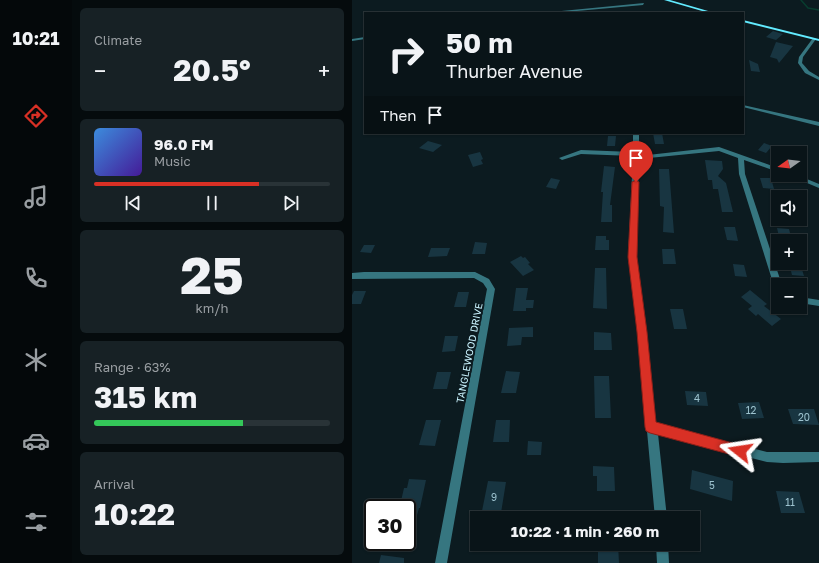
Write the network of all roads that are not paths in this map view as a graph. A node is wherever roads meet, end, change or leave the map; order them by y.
1 (666, 0) edge
2 (643, 4) edge
3 (554, 12) edge
4 (709, 12) edge
5 (744, 21) edge
6 (364, 38) edge
7 (816, 39) edge
8 (352, 40) edge
9 (819, 79) edge
10 (744, 106) edge
11 (819, 124) edge
12 (636, 134) edge
13 (636, 156) junction
14 (741, 156) junction
15 (562, 158) dead end
16 (771, 167) edge
17 (807, 181) edge
18 (819, 186) edge
19 (352, 276) edge
20 (775, 278) edge
21 (807, 301) edge
22 (819, 302) edge
23 (650, 427) junction
24 (819, 457) edge
25 (660, 511) edge
26 (662, 551) edge
27 (441, 563) edge
28 (663, 563) edge

1 - 4 main road
2 - 3 street
5 - 7 main road
6 - 8 street
7 - 9 street
10 - 11 street
12 - 13 street
13 - 14 street
13 - 15 street
13 - 23 street
14 - 16 street
14 - 20 street
17 - 18 street
19 - 27 street, TANGLEWOOD DRIVE
21 - 22 street
23 - 24 street
23 - 25 street
26 - 28 street

